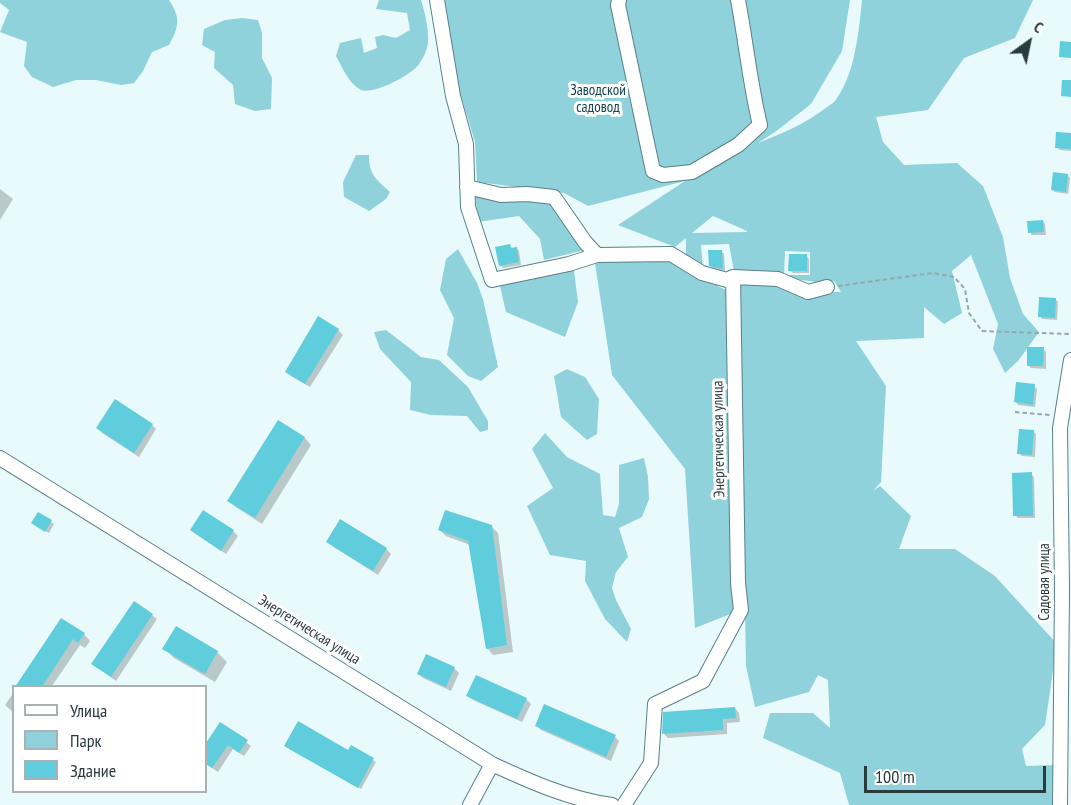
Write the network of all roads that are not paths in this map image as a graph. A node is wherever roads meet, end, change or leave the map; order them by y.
1 (436, 0) edge
2 (619, 0) edge
3 (738, 0) edge
4 (467, 188) junction
5 (597, 255) junction
6 (733, 277) junction
7 (827, 287) road end
8 (1071, 360) edge
9 (0, 458) edge
10 (492, 764) junction
11 (470, 805) edge
12 (612, 805) edge
13 (624, 805) edge
14 (1060, 805) edge

1 - 4 street
2 - 3 street
4 - 5 street
4 - 5 street
5 - 6 street
6 - 7 street
6 - 13 street, Энергетическая улица
8 - 14 street, Садовая улица
9 - 10 street, Энергетическая улица
10 - 11 street
10 - 12 street, Энергетическая улица

